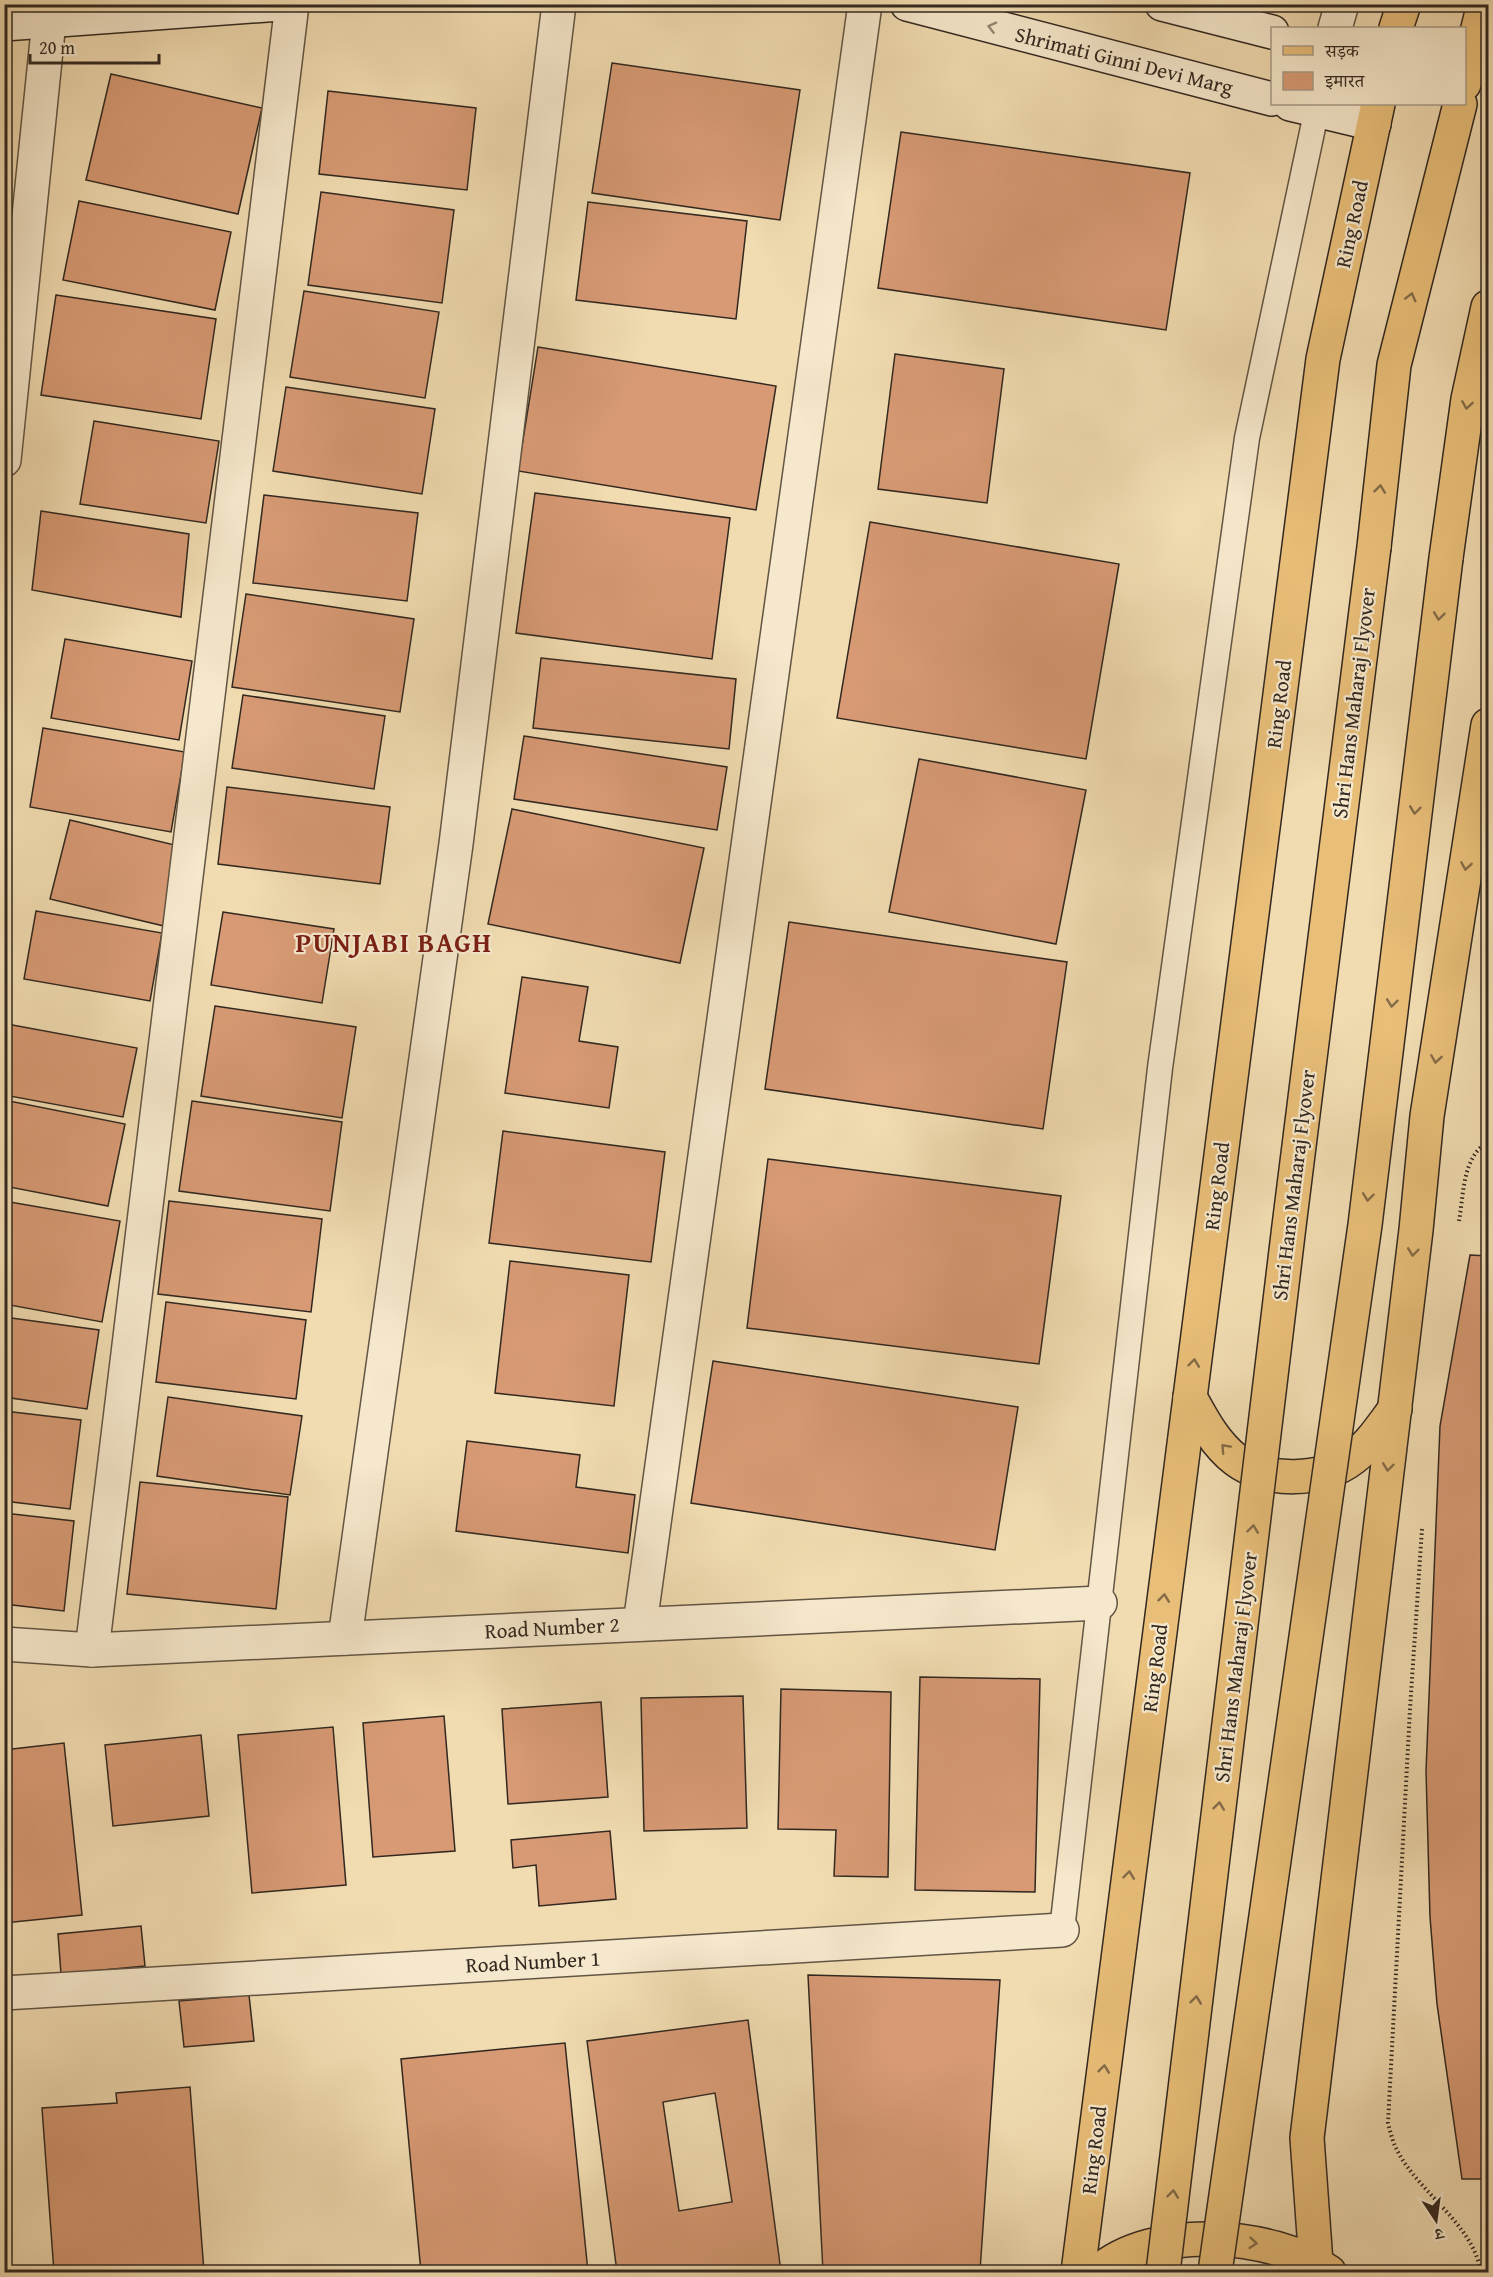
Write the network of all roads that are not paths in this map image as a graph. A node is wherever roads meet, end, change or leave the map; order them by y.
1 (281, 4) edge
2 (292, 4) edge
3 (559, 4) edge
4 (866, 4) edge
5 (907, 4) edge
6 (1162, 4) edge
7 (1342, 4) edge
8 (1404, 4) edge
9 (1484, 4) edge
10 (49, 21) junction
11 (4, 24) edge
12 (1335, 27) edge
13 (1396, 27) edge
14 (1271, 32) edge
15 (1466, 76) edge
16 (1271, 99) edge
17 (1460, 105) edge
18 (1308, 106) edge
19 (1376, 114) edge
20 (1488, 307) edge
21 (4, 460) edge
22 (1488, 725) edge
23 (1190, 1397) junction
24 (1395, 1409) junction
25 (1100, 1603) junction
26 (640, 1624) junction
27 (345, 1638) junction
28 (4, 1644) edge
29 (92, 1650) junction
30 (1062, 1930) joint
31 (4, 1993) edge
32 (1322, 2268) edge
33 (1078, 2272) edge
34 (1098, 2272) edge
35 (1163, 2272) edge
36 (1215, 2272) edge

1 - 10 street
2 - 29 street
3 - 27 street
4 - 26 street
16 -> 5 street, Shrimati Ginni Devi Marg
6 - 14 street
7 - 12 street
8 - 13 main road
9 - 15 main road
10 - 11 street
10 - 21 street
35 -> 17 main road, Shri Hans Maharaj Flyover, bridge
18 - 19 street
18 - 25 lane
23 -> 19 main road, Ring Road
20 -> 36 main road, bridge
22 -> 24 main road
24 -> 23 main road
33 -> 23 main road, Ring Road
24 -> 32 main road
25 - 26 street, Road Number 2
25 - 30 lane
26 - 27 street, Road Number 2
27 - 29 street, Road Number 2
28 - 29 street, Road Number 2
30 - 31 street, Road Number 1
34 -> 32 main road

